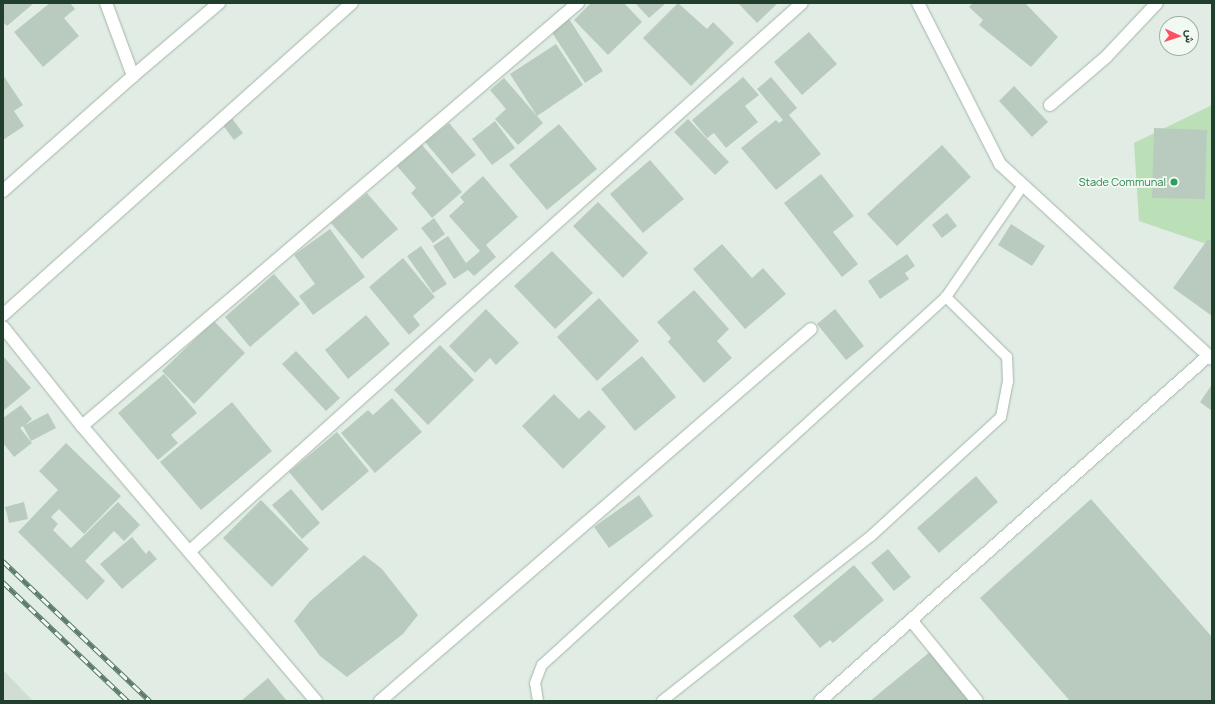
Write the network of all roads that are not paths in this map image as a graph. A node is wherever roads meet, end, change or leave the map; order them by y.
1 (106, 3) edge
2 (219, 3) edge
3 (352, 3) edge
4 (578, 3) edge
5 (802, 3) edge
6 (918, 3) edge
7 (1157, 3) edge
8 (133, 76) junction
9 (1050, 105) dead end
10 (1022, 186) junction
11 (3, 191) edge
12 (946, 297) junction
13 (3, 315) edge
14 (3, 327) edge
15 (811, 329) dead end
16 (1210, 358) edge
17 (82, 426) junction
18 (190, 551) junction
19 (911, 620) junction
20 (316, 701) edge
21 (380, 701) edge
22 (538, 701) edge
23 (662, 701) edge
24 (820, 701) edge
25 (977, 701) edge

1 - 8 street
2 - 8 street
3 - 13 street
4 - 17 street
5 - 18 street
6 - 10 street
7 - 9 street
8 - 11 street
10 - 12 lane
10 - 16 street
12 - 22 lane
12 - 23 lane
14 - 17 street
15 - 21 street
16 - 19 street
17 - 18 street
18 - 20 street
19 - 24 street
19 - 25 street

